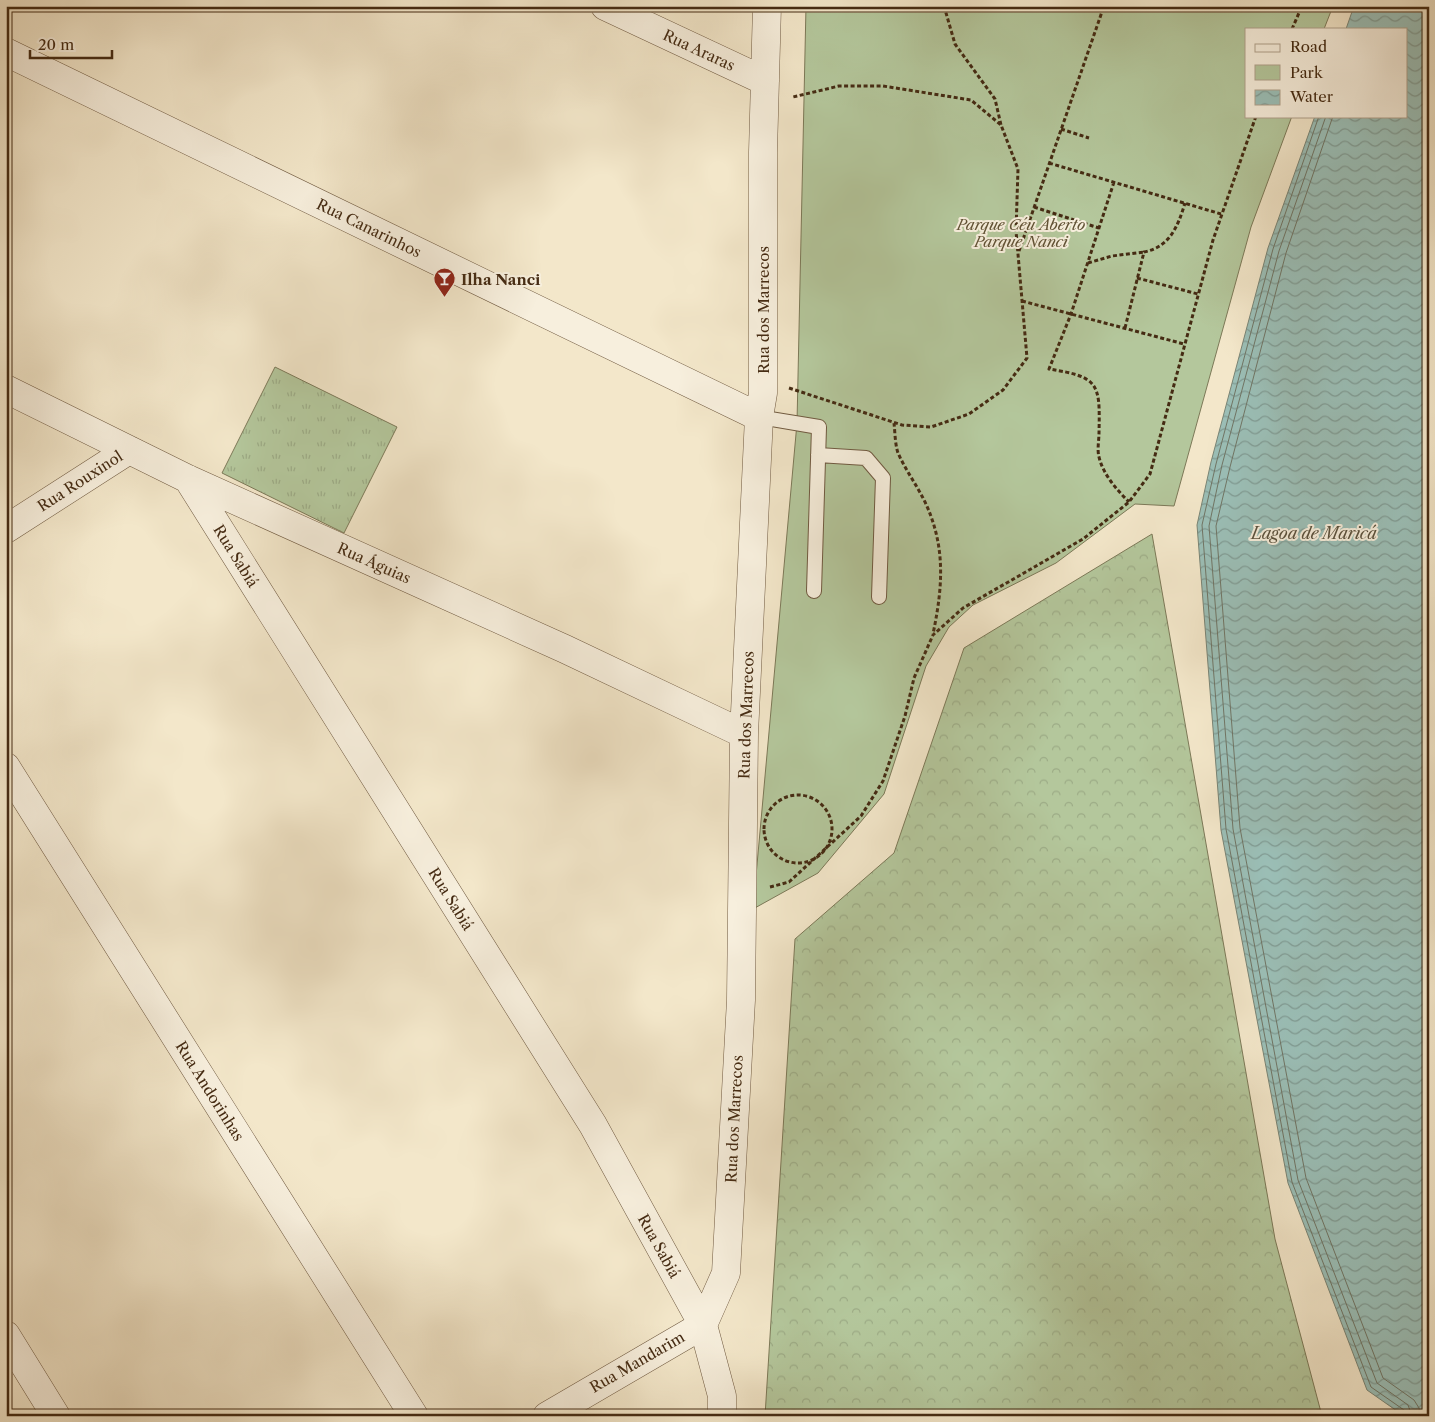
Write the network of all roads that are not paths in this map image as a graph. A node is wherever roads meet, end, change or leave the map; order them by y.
1 (605, 6) edge
2 (767, 6) edge
3 (6, 52) edge
4 (765, 94) junction
5 (6, 389) edge
6 (758, 417) junction
7 (128, 450) junction
8 (818, 455) junction
9 (188, 479) junction
10 (6, 529) edge
11 (814, 591) dead end
12 (878, 597) dead end
13 (744, 734) junction
14 (6, 767) edge
15 (703, 1325) junction
16 (6, 1335) edge
17 (56, 1416) edge
18 (414, 1416) edge
19 (547, 1416) edge
20 (722, 1416) edge

1 - 4 street, Rua Araras
2 - 4 street, Rua dos Marrecos
3 - 6 street, Rua Canarinhos
4 - 6 street, Rua dos Marrecos
5 - 7 street, Rua Águias
6 - 8 lane
6 - 13 street, Rua dos Marrecos
7 - 9 street, Rua Águias
7 - 10 street, Rua Rouxinol
8 - 11 lane
8 - 12 lane
9 - 13 street, Rua Águias
9 - 15 street, Rua Sabiá
13 - 15 street, Rua dos Marrecos
14 - 18 street, Rua Andorinhas
15 - 19 street, Rua Mandarim
15 - 20 street
16 - 17 street

